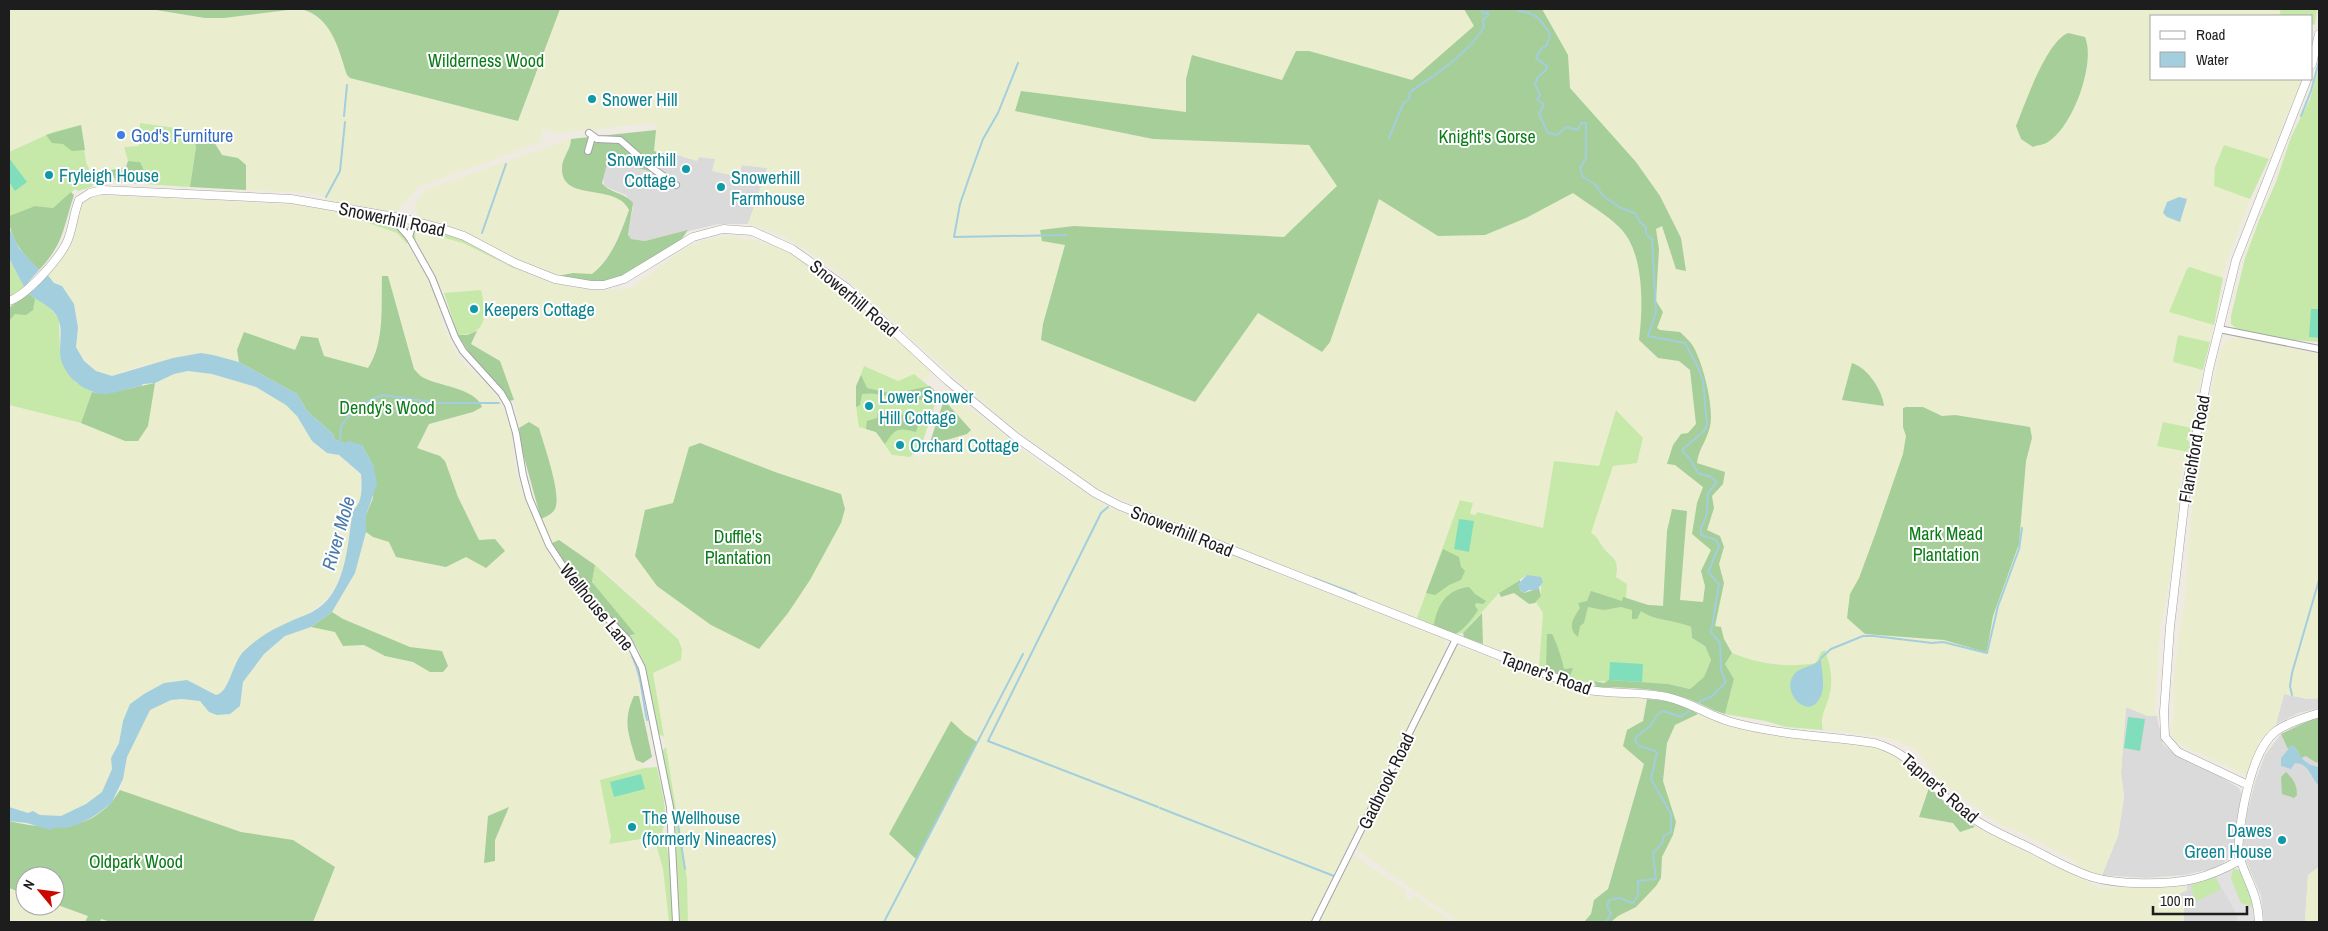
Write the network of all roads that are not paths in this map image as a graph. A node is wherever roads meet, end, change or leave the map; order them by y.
1 (2319, 34) edge
2 (2313, 60) edge
3 (2307, 80) edge
4 (588, 151) dead end
5 (676, 185) dead end
6 (392, 217) junction
7 (418, 222) junction
8 (409, 237) junction
9 (9, 300) edge
10 (2219, 329) junction
11 (2319, 349) edge
12 (1456, 639) junction
13 (2319, 713) edge
14 (2248, 785) junction
15 (2240, 860) junction
16 (676, 922) edge
17 (1315, 922) edge
18 (2259, 922) edge

1 - 2 street
3 - 10 street, Flanchford Road
4 - 5 street
6 - 7 street, Snowerhill Road
6 - 8 street, Wellhouse Lane
6 - 9 street, Snowerhill Road
7 - 8 street
7 - 12 street, Snowerhill Road
8 - 16 street, Wellhouse Lane
10 - 11 street
10 - 14 street, Flanchford Road
12 - 15 street, Tapner's Road
12 - 17 street, Gadbrook Road
13 - 14 street
14 - 15 street
15 - 18 street

